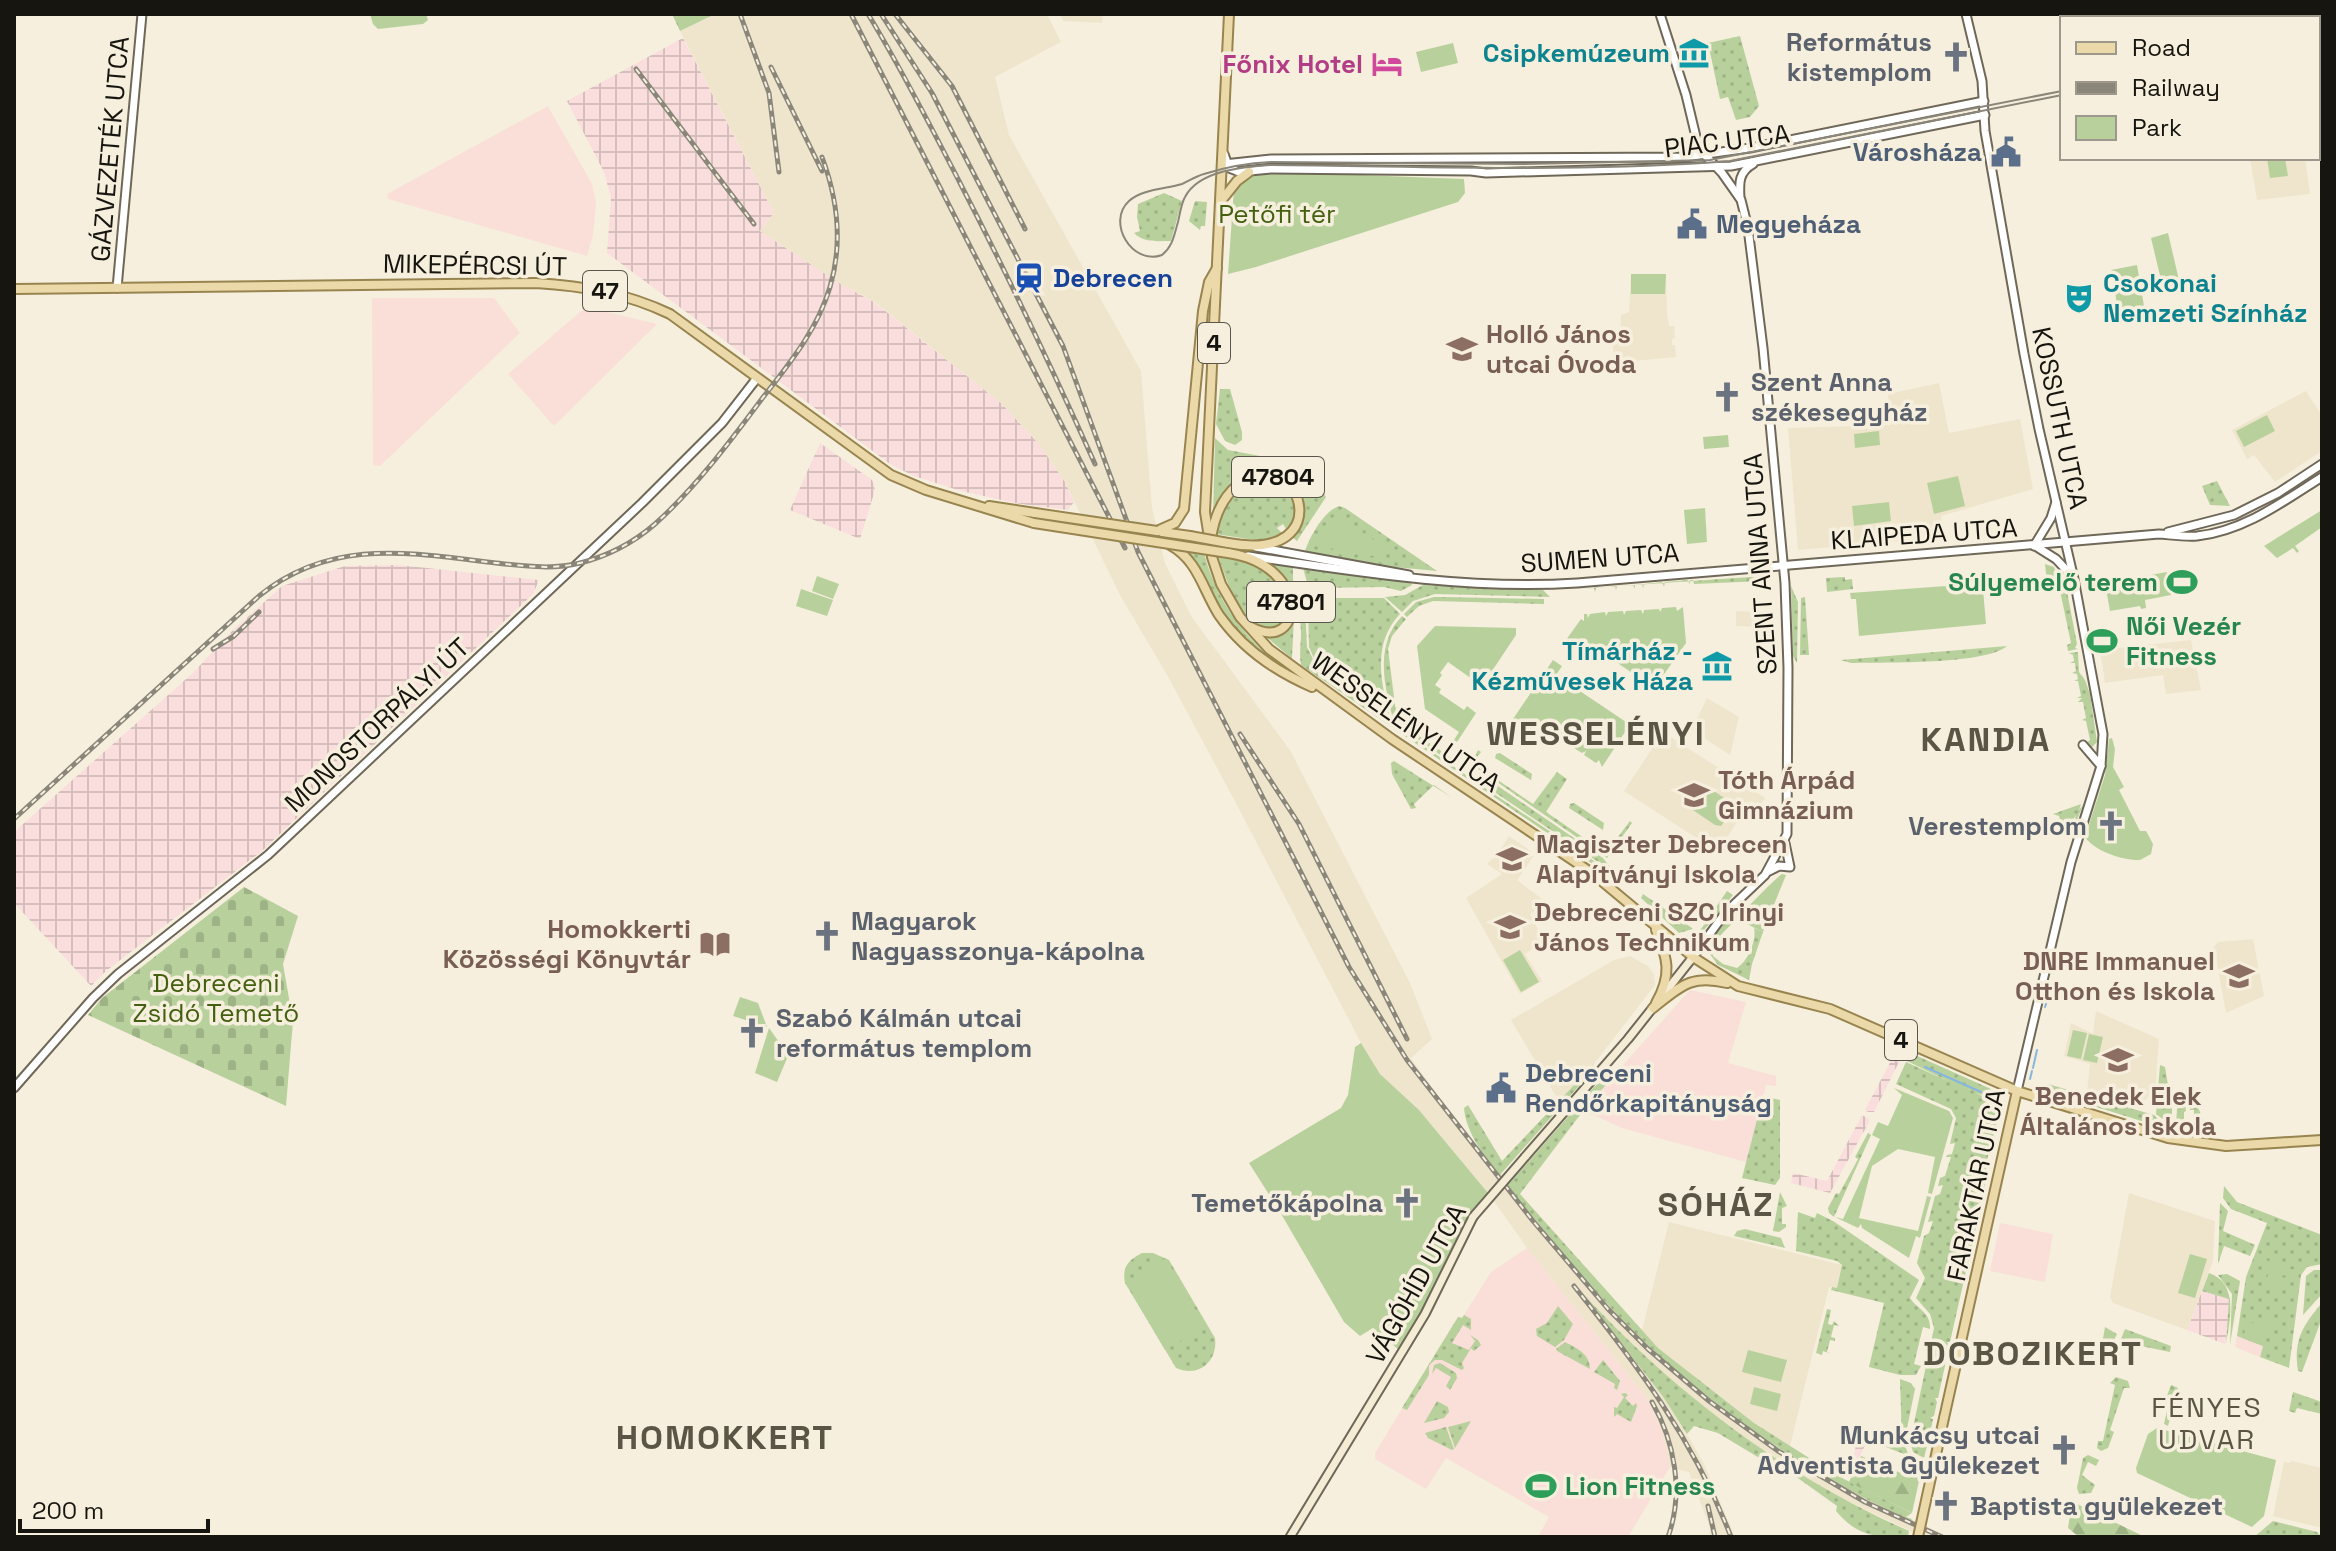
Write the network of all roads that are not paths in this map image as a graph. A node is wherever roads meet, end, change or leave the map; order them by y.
1 (142, 14) edge
2 (1229, 14) edge
3 (1235, 14) edge
4 (1660, 14) edge
5 (1966, 14) edge
6 (1229, 40) junction
7 (1984, 101) junction
8 (1985, 115) junction
9 (1700, 155) junction
10 (1758, 161) junction
11 (1225, 164) junction
12 (1716, 167) junction
13 (1685, 169) junction
14 (1249, 172) junction
15 (1741, 200) junction
16 (1221, 202) junction
17 (1218, 268) junction
18 (117, 288) junction
19 (14, 289) edge
20 (757, 378) junction
21 (2322, 464) edge
22 (2322, 477) edge
23 (2056, 501) junction
24 (1034, 518) junction
25 (2207, 523) junction
26 (1157, 531) junction
27 (2159, 534) junction
28 (2206, 534) junction
29 (2066, 543) junction
30 (1169, 545) junction
31 (2034, 546) junction
32 (1243, 550) junction
33 (1211, 551) junction
34 (1784, 565) junction
35 (2074, 579) junction
36 (1244, 622) junction
37 (1327, 693) junction
38 (2104, 742) junction
39 (2101, 766) junction
40 (1785, 840) junction
41 (1767, 872) junction
42 (1654, 925) junction
43 (1693, 957) junction
44 (1738, 986) junction
45 (1653, 1008) junction
46 (14, 1088) edge
47 (2017, 1091) junction
48 (2322, 1140) edge
49 (1290, 1537) edge
50 (1918, 1537) edge

1 - 18 street, GÁZVEZETÉK UTCA
2 - 6 main road, 4
3 - 6 main road
4 - 9 street
5 - 7 street, KOSSUTH UTCA
6 - 11 main road, 4
7 - 8 street, KOSSUTH UTCA
7 - 9 street, PIAC UTCA
8 - 10 street, PIAC UTCA
8 - 23 street, KOSSUTH UTCA
9 - 11 street, PIAC UTCA
9 - 12 street, SZENT ANNA UTCA
9 - 13 street
10 - 12 street, PIAC UTCA
10 - 15 street
11 - 14 street
11 - 16 main road, WESSELÉNYI UTCA / 4
12 - 13 street, PIAC UTCA
12 - 15 street, SZENT ANNA UTCA
13 - 14 street, PIAC UTCA
14 - 16 main road
15 - 34 street, SZENT ANNA UTCA
16 - 17 main road, WESSELÉNYI UTCA / 4
17 - 26 main road
17 - 33 main road, WESSELÉNYI UTCA / 4
18 - 19 main road, MIKEPÉRCSI ÚT / 47
18 - 20 main road, MIKEPÉRCSI ÚT / 47
20 - 24 main road, MIKEPÉRCSI ÚT / 47
20 - 46 street, MONOSTORPÁLYI ÚT
21 - 25 street
22 - 28 street
23 - 29 street, KOSSUTH UTCA
23 - 31 street
24 - 26 main road, 47, bridge
24 - 30 main road, 47, bridge
25 - 27 street
25 - 28 street
26 - 32 main road, 47, bridge
27 - 28 street
27 - 29 street, KLAIPEDA UTCA
29 - 31 street, KLAIPEDA UTCA
29 - 35 street, KOSSUTH UTCA
30 - 32 main road, 47, bridge
30 - 37 main road
31 - 34 street, KLAIPEDA UTCA
31 - 35 street
32 - 33 main road, 47804
32 - 34 street, SUMEN UTCA
32 - 36 main road, 47801
33 - 36 main road, WESSELÉNYI UTCA / 4
34 - 40 street, SZENT ANNA UTCA
35 - 38 street, KOSSUTH UTCA
36 - 37 main road, WESSELÉNYI UTCA / 4
37 - 42 main road, WESSELÉNYI UTCA / 4
38 - 39 street, KOSSUTH UTCA
38 - 39 street
39 - 47 street, FARAKTÁR UTCA
40 - 41 street, SZENT ANNA UTCA
40 - 41 street
41 - 43 street, SZENT ANNA UTCA
42 - 43 main road, WESSELÉNYI UTCA / 4
42 - 45 main road
43 - 44 main road, 4
43 - 45 main road, VÁGÓHÍD UTCA
44 - 45 main road
44 - 47 main road, 4
45 - 49 main road, VÁGÓHÍD UTCA, bridge
47 - 48 main road, 4
47 - 50 main road, FARAKTÁR UTCA, bridge

